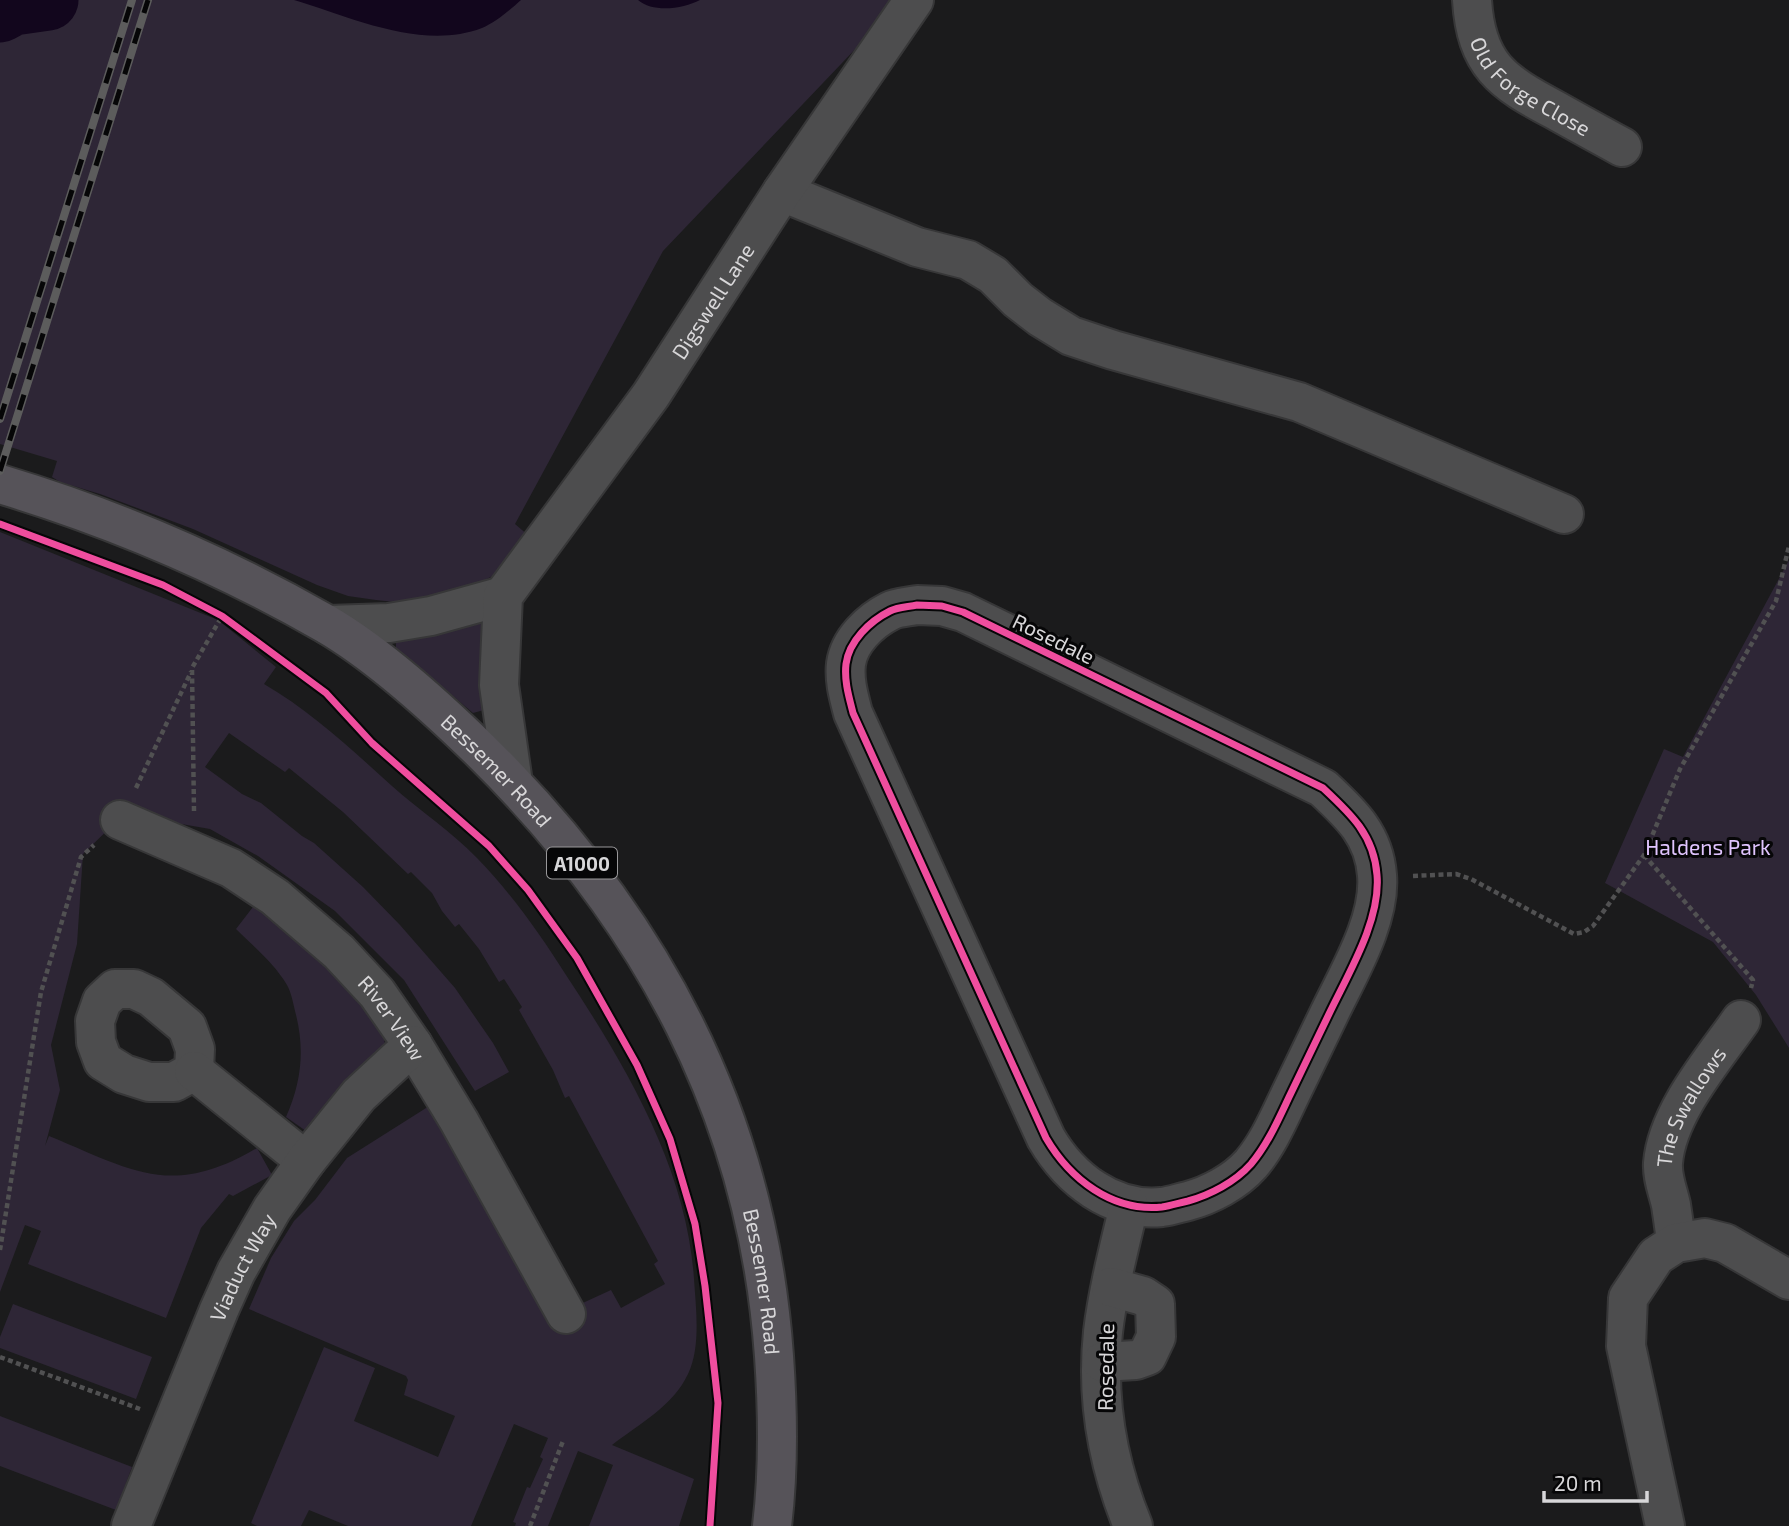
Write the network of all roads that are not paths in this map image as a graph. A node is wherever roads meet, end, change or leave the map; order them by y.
1 (914, 0) edge
2 (1472, 0) edge
3 (1622, 147) dead end
4 (782, 192) junction
5 (0, 484) edge
6 (1564, 514) dead end
7 (503, 596) junction
8 (328, 625) junction
9 (513, 782) junction
10 (120, 820) road end
11 (1741, 1020) road end
12 (414, 1045) junction
13 (194, 1071) dead end
14 (306, 1161) junction
15 (1129, 1206) junction
16 (1676, 1243) junction
17 (1789, 1280) edge
18 (1111, 1287) junction
19 (566, 1314) dead end
20 (1102, 1362) junction
21 (131, 1526) edge
22 (772, 1526) edge
23 (1133, 1526) edge
24 (1665, 1526) edge

1 - 4 street, Digswell Lane
2 - 3 street, Old Forge Close
4 - 6 street
4 - 7 street, Digswell Lane
5 - 8 main road, Bessemer Road / A1000
7 - 8 street
7 - 9 street
8 - 9 main road, Bessemer Road / A1000
9 - 22 main road, Bessemer Road / A1000
10 - 12 street, River View
11 - 16 street, The Swallows
12 - 14 street, Viaduct Way
12 - 19 street, River View
13 - 14 street
14 - 21 street, Viaduct Way
15 - 15 street, Rosedale
15 - 18 street, Rosedale
16 - 17 street
16 - 24 street
18 - 20 street, Rosedale
18 - 20 street
20 - 23 street, Rosedale

